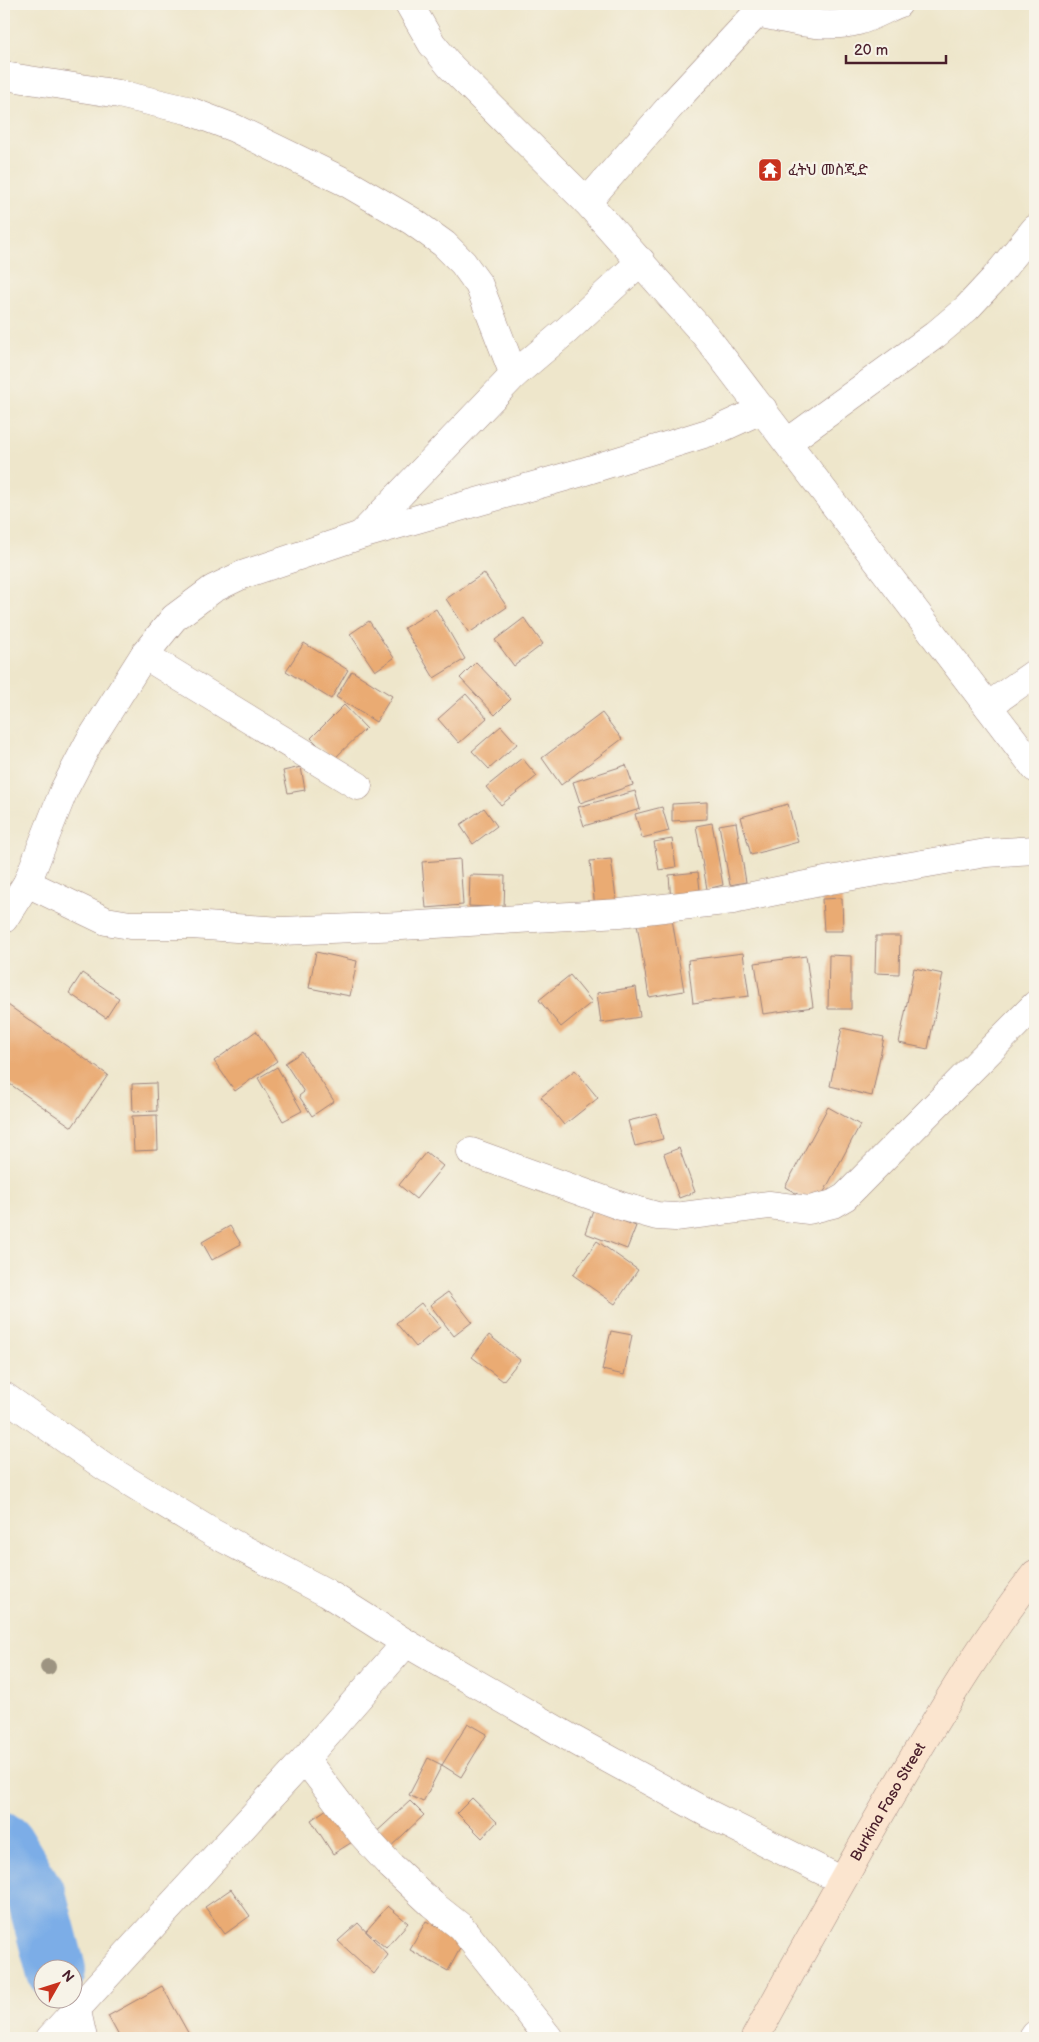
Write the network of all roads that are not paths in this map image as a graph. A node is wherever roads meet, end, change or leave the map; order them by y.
1 (408, 4) edge
2 (898, 4) edge
3 (756, 8) edge
4 (4, 76) edge
5 (587, 202) junction
6 (1035, 229) edge
7 (641, 261) junction
8 (514, 375) junction
9 (763, 409) junction
10 (788, 442) junction
11 (361, 535) junction
12 (144, 655) junction
13 (1035, 672) edge
14 (988, 706) junction
15 (1035, 768) edge
16 (358, 786) dead end
17 (1035, 850) edge
18 (27, 883) junction
19 (4, 918) edge
20 (1035, 1004) edge
21 (471, 1152) dead end
22 (4, 1396) edge
23 (1035, 1574) edge
24 (406, 1643) junction
25 (305, 1759) junction
26 (841, 1880) junction
27 (77, 2011) junction
28 (53, 2035) edge
29 (1035, 2035) edge
30 (83, 2038) edge
31 (550, 2038) edge
32 (755, 2038) edge
33 (1033, 2038) edge

1 - 5 street
2 - 3 street
3 - 5 street
4 - 8 street
5 - 7 street
6 - 10 street
7 - 8 street
7 - 9 street
8 - 11 street
9 - 10 street
9 - 11 street
10 - 14 street
11 - 12 street
12 - 16 street
12 - 18 street
13 - 14 street
14 - 15 street
17 - 18 street
18 - 19 street
20 - 21 street
22 - 24 street
23 - 26 main road, Burkina Faso Street
24 - 25 street
24 - 26 street
25 - 27 street
25 - 31 street
26 - 32 main road, Burkina Faso Street
27 - 28 street
27 - 30 street
29 - 33 street

